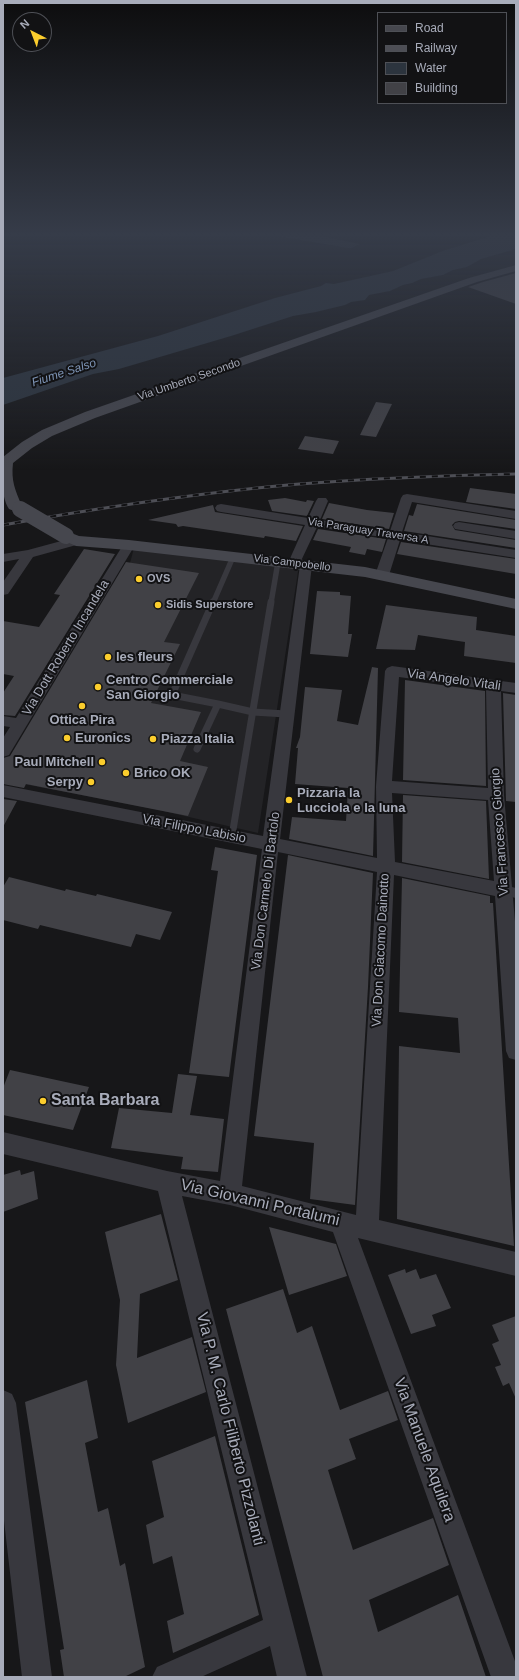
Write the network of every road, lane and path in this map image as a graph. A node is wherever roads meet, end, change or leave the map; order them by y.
1 (378, 313) edge
2 (4, 463) edge
3 (4, 484) edge
4 (322, 501) dead end
5 (12, 506) edge
6 (221, 508) dead end
7 (516, 515) edge
8 (312, 522) junction
9 (459, 526) dead end
10 (395, 535) junction
11 (516, 535) edge
12 (71, 538) junction
13 (129, 545) junction
14 (29, 554) junction
15 (516, 554) edge
16 (233, 556) junction
17 (3, 558) edge
18 (292, 563) junction
19 (382, 575) junction
20 (3, 591) edge
21 (516, 604) edge
22 (392, 671) joint
23 (492, 685) junction
24 (516, 688) edge
25 (218, 704) junction
26 (253, 712) junction
27 (286, 714) junction
28 (3, 721) edge
29 (20, 724) junction
30 (197, 749) dead end
31 (3, 751) edge
32 (384, 786) junction
33 (3, 790) edge
34 (496, 795) junction
35 (232, 836) junction
36 (272, 843) junction
37 (386, 866) junction
38 (510, 891) edge
39 (516, 1051) edge
40 (3, 1143) edge
41 (167, 1182) junction
42 (230, 1194) junction
43 (341, 1223) junction
44 (367, 1229) junction
45 (516, 1264) edge
46 (3, 1404) edge
47 (280, 1627) junction
48 (37, 1677) edge
49 (167, 1677) edge
50 (292, 1677) edge
51 (506, 1677) edge

1 - 2 main road, Via Umberto Secondo
2 - 3 main road
3 - 5 main road
4 - 8 street, Via Don Carmelo Di Bartolo
5 - 12 main road, bridge
6 - 8 street, Via Paraguay Traversa A
7 - 10 street
8 - 10 street, Via Paraguay Traversa A
8 - 18 street, Via Don Carmelo Di Bartolo
9 - 11 street
10 - 15 street, Via Paraguay Traversa A
10 - 19 street
12 - 13 main road, Via Campobello
12 - 14 street
13 - 16 main road, Via Campobello
13 - 29 street, Via Dott Roberto Incandela
14 - 17 street
14 - 20 street
16 - 18 main road, Via Campobello
16 - 25 lane
18 - 19 main road, Via Campobello
18 - 26 lane
18 - 27 street, Via Don Carmelo Di Bartolo
19 - 21 main road, Via Campobello
22 - 23 street, Via Angelo Vitali
22 - 32 street, Via Don Giacomo Dainotto
23 - 24 street, Via Angelo Vitali
23 - 34 street, Via Francesco Giorgio
25 - 26 lane
25 - 30 lane
26 - 27 lane
26 - 35 lane
27 - 36 street, Via Don Carmelo Di Bartolo
28 - 29 street
29 - 31 street, Via Dott Roberto Incandela
32 - 34 street
32 - 37 street, Via Don Giacomo Dainotto
33 - 35 street, Via Filippo Labisio
34 - 38 street, Via Francesco Giorgio
35 - 36 street, Via Filippo Labisio
36 - 37 street, Via Filippo Labisio
36 - 42 street, Via Don Carmelo Di Bartolo
37 - 38 street, Via Filippo Labisio
37 - 44 street, Via Don Giacomo Dainotto
38 - 39 street, Via Francesco Giorgio
40 - 41 street, Via Giovanni Portalumi
41 - 42 street, Via Giovanni Portalumi
41 - 47 street, Via P. M. Carlo Filiberto Pizzolanti
42 - 43 street, Via Giovanni Portalumi
43 - 44 street, Via Giovanni Portalumi
43 - 51 street, Via Manuele Aquilera
44 - 45 street, Via Giovanni Portalumi
46 - 48 street
47 - 49 street
47 - 50 street, Via P. M. Carlo Filiberto Pizzolanti

